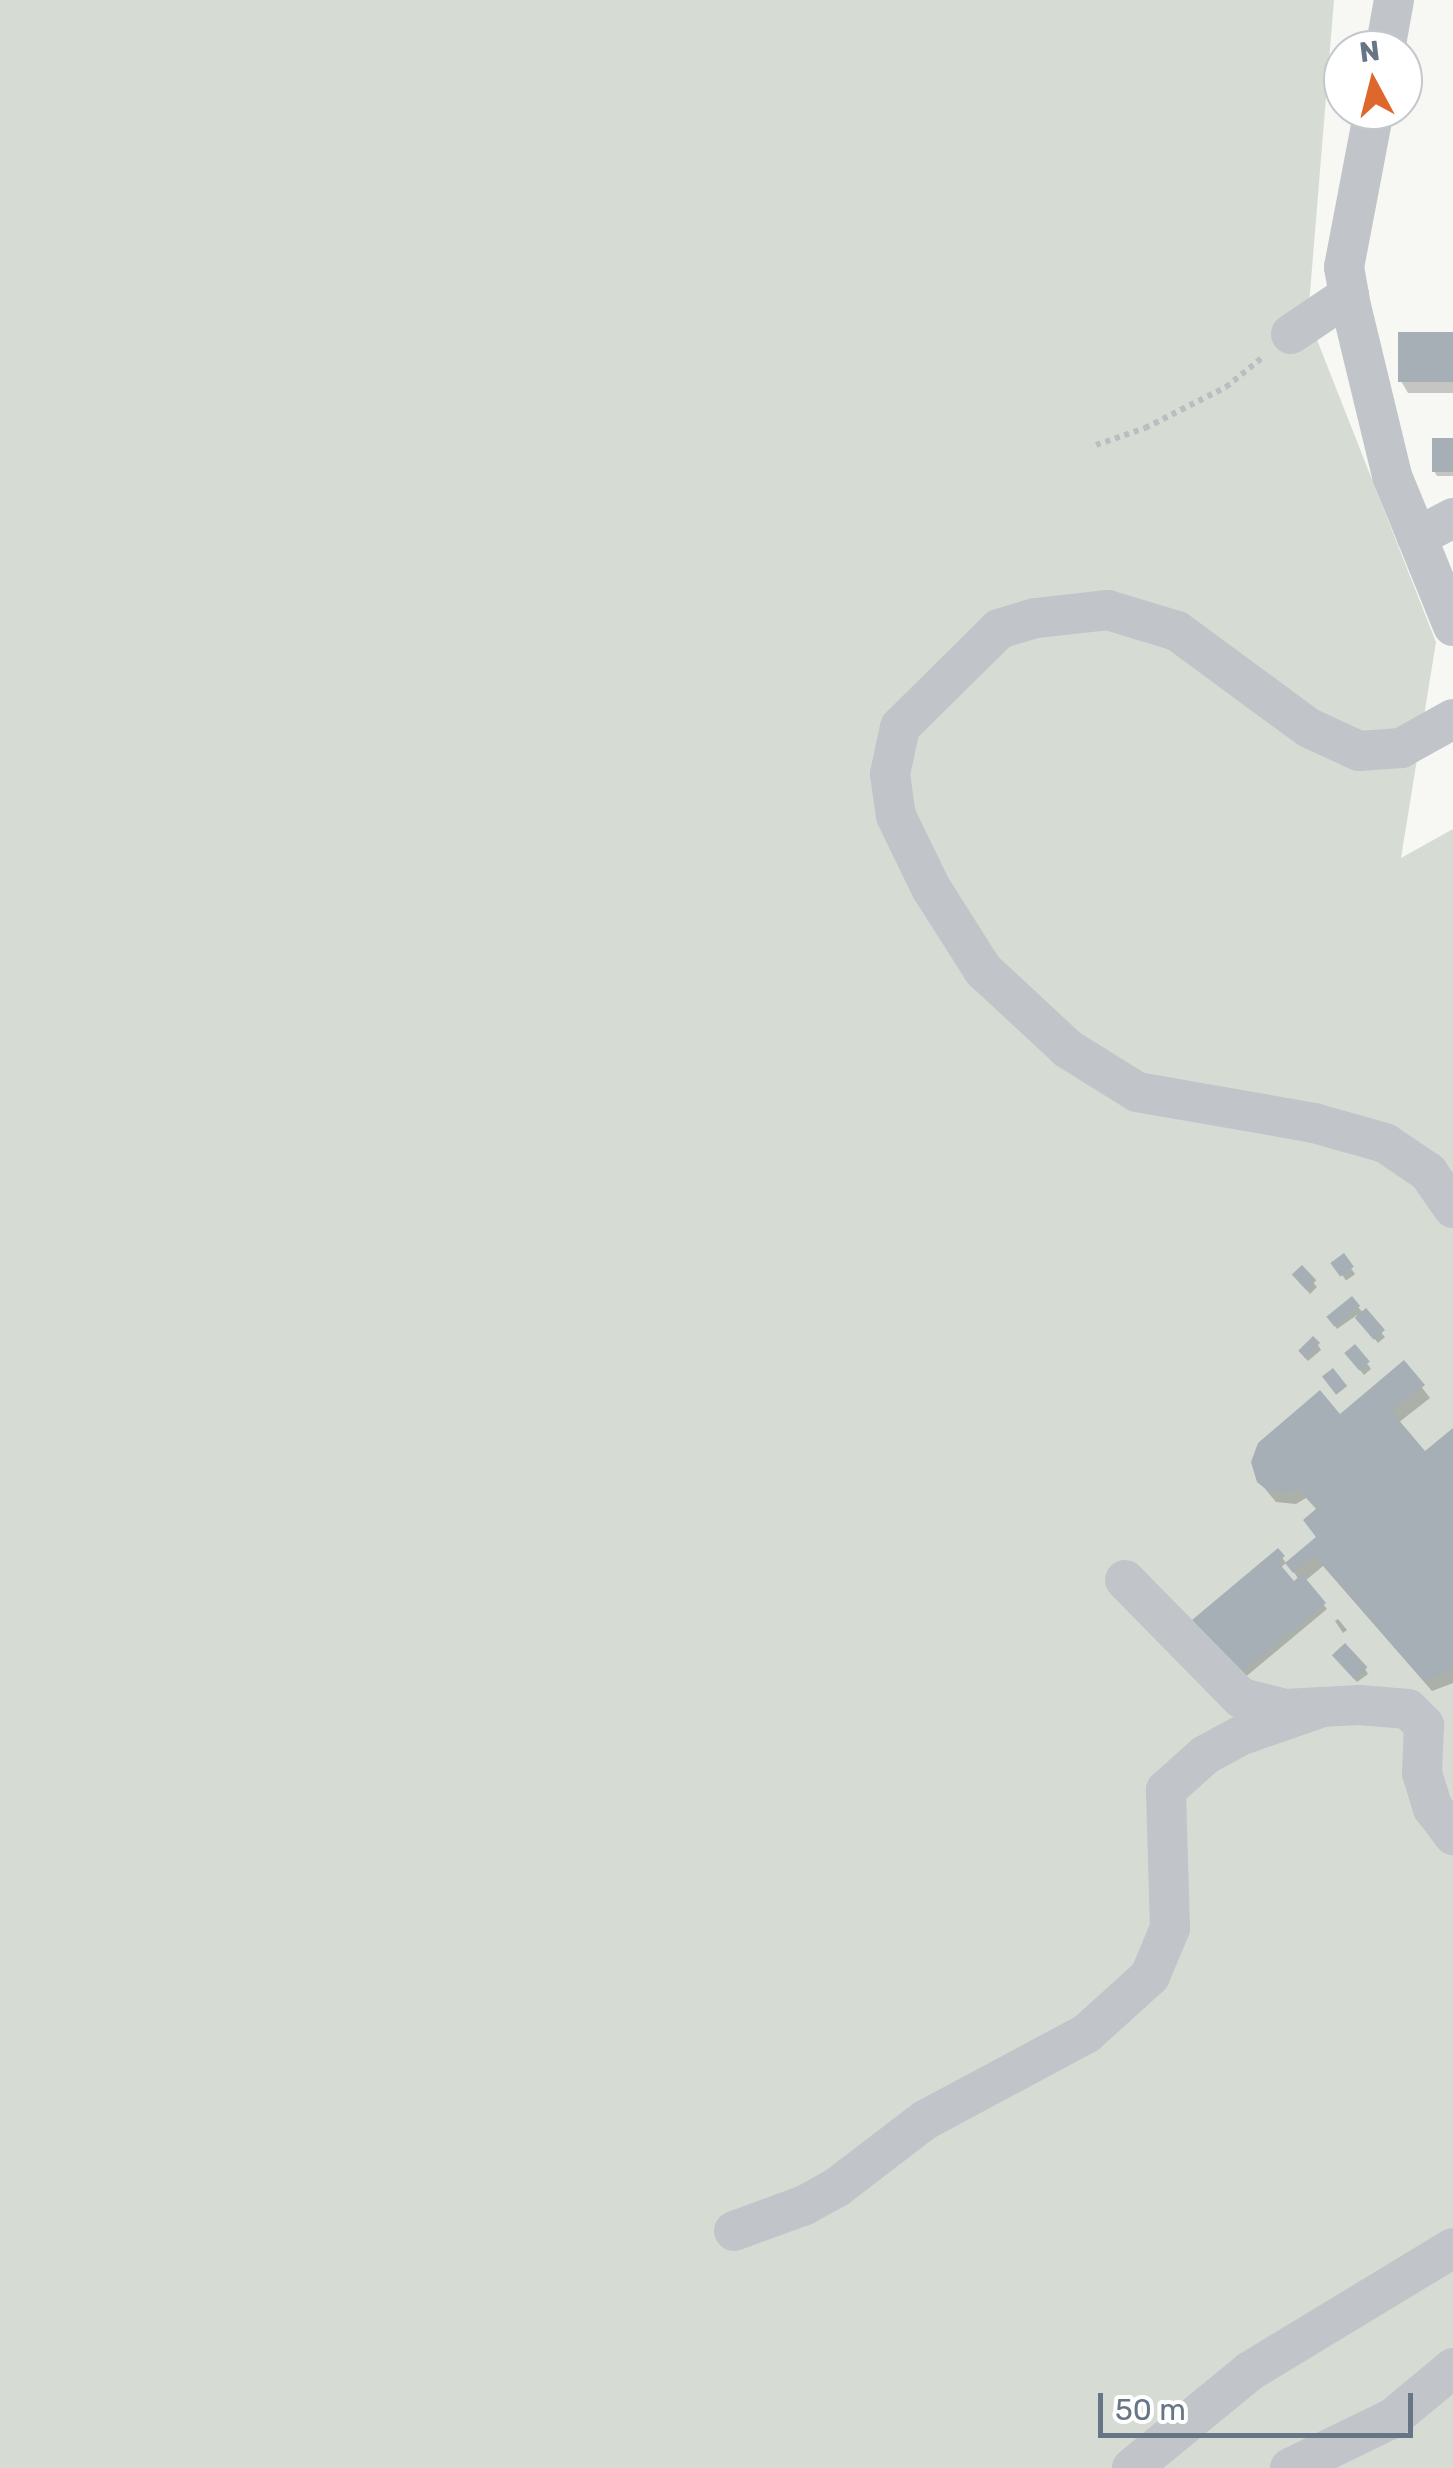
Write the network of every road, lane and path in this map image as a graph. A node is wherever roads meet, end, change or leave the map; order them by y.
1 (1394, 0) edge
2 (1389, 30) edge
3 (1370, 130) edge
4 (1349, 296) junction
5 (1291, 334) joint
6 (1096, 445) dead end
7 (1453, 518) edge
8 (1416, 537) junction
9 (1453, 626) edge
10 (1453, 719) edge
11 (1453, 1208) edge
12 (1126, 1580) dead end
13 (1323, 1707) junction
14 (1453, 1836) edge
15 (734, 2232) dead end
16 (1453, 2248) edge
17 (1453, 2368) edge
18 (1132, 2468) edge
19 (1290, 2468) edge

1 - 2 street
3 - 4 street
4 - 5 street
4 - 8 street
5 - 6 path
7 - 8 street
8 - 9 street
10 - 11 street
12 - 13 street
13 - 14 street
13 - 15 street
16 - 18 street
17 - 19 street

